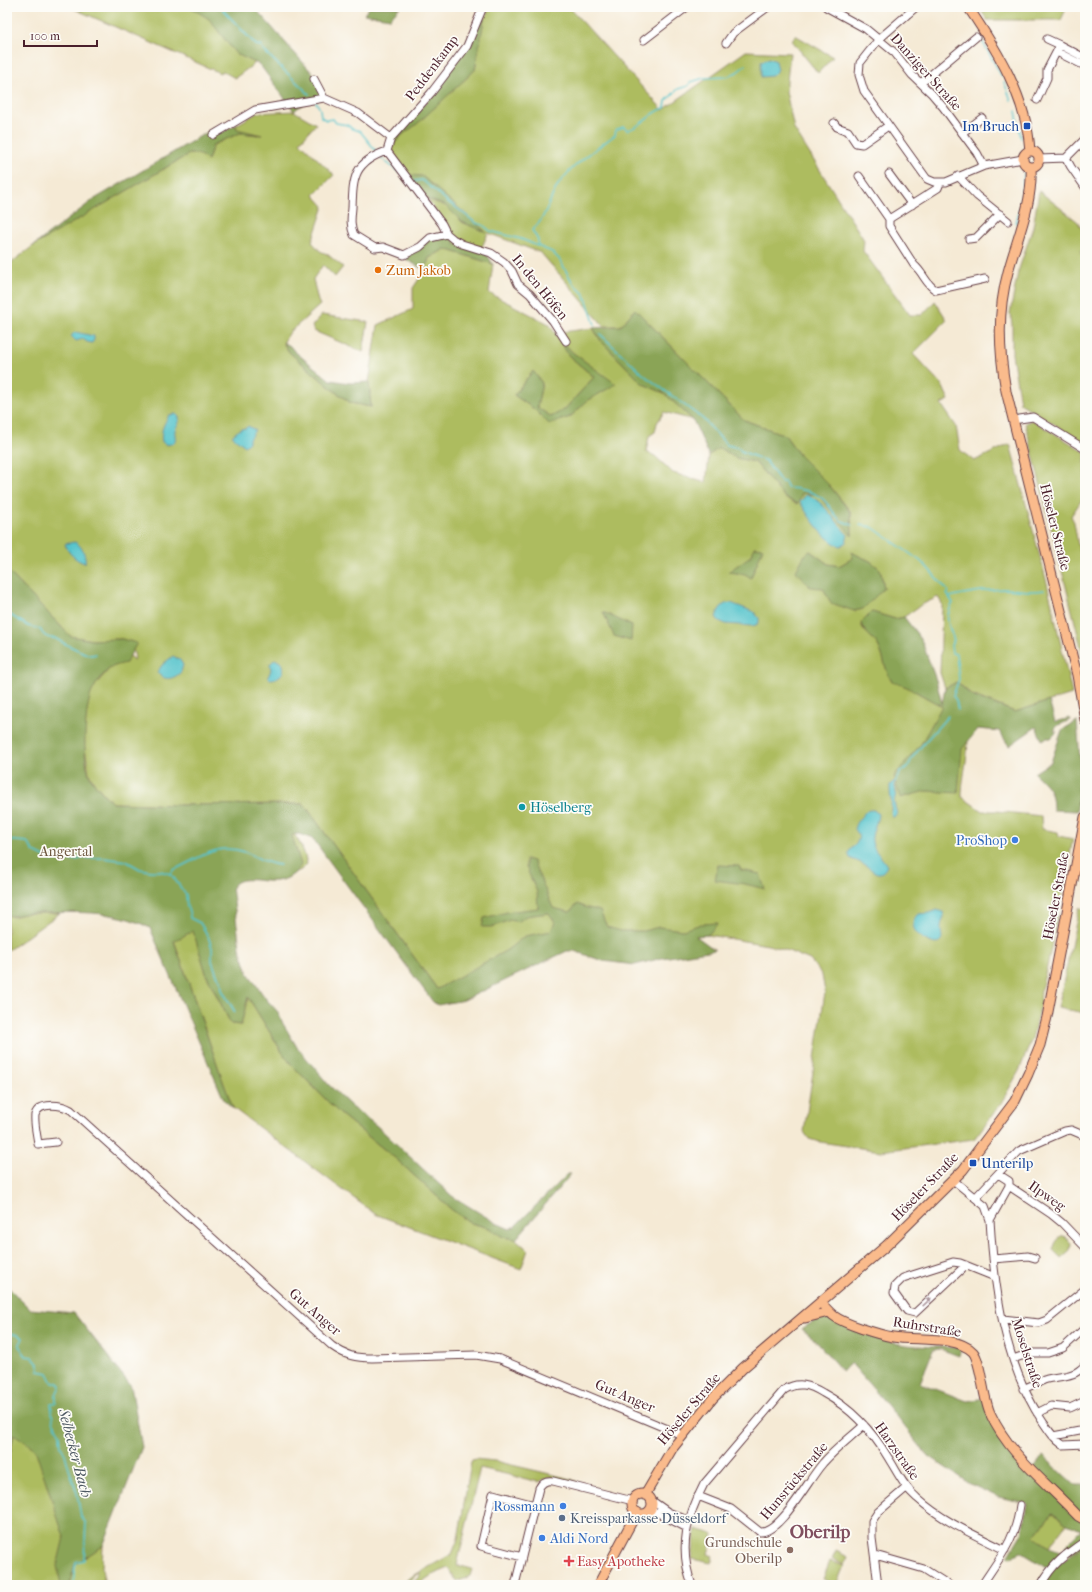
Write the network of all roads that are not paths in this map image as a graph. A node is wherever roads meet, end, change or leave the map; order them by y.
1 (483, 7) edge
2 (687, 7) edge
3 (768, 7) edge
4 (826, 7) edge
5 (916, 7) edge
6 (968, 7) edge
7 (837, 9) edge
8 (976, 37) dead end
9 (879, 39) junction
10 (1047, 39) dead end
11 (644, 40) dead end
12 (726, 43) dead end
13 (1058, 49) junction
14 (1085, 58) edge
15 (1085, 66) edge
16 (314, 79) dead end
17 (921, 83) junction
18 (324, 98) junction
19 (1037, 100) dead end
20 (982, 118) dead end
21 (834, 123) dead end
22 (888, 126) junction
23 (962, 133) junction
24 (213, 135) dead end
25 (391, 138) junction
26 (1085, 139) edge
27 (387, 151) junction
28 (1030, 151) junction
29 (1066, 158) junction
30 (1022, 159) junction
31 (1039, 159) junction
32 (984, 166) junction
33 (1031, 167) junction
34 (890, 174) dead end
35 (859, 176) dead end
36 (958, 176) junction
37 (940, 183) junction
38 (1085, 187) edge
39 (912, 205) junction
40 (1000, 214) junction
41 (889, 219) junction
42 (1008, 221) dead end
43 (447, 234) junction
44 (969, 239) dead end
45 (985, 279) dead end
46 (566, 341) dead end
47 (1013, 420) junction
48 (1085, 448) edge
49 (1085, 720) edge
50 (1085, 817) edge
51 (1085, 1136) edge
52 (56, 1142) dead end
53 (998, 1174) junction
54 (953, 1180) junction
55 (1009, 1186) junction
56 (976, 1197) junction
57 (990, 1220) junction
58 (1085, 1247) edge
59 (1035, 1258) dead end
60 (993, 1259) junction
61 (966, 1265) junction
62 (994, 1277) junction
63 (1084, 1290) dead end
64 (821, 1303) junction
65 (829, 1312) junction
66 (803, 1318) junction
67 (1002, 1319) junction
68 (1085, 1328) edge
69 (1013, 1359) junction
70 (1085, 1365) edge
71 (1023, 1389) junction
72 (1085, 1401) edge
73 (1037, 1413) junction
74 (864, 1425) junction
75 (1085, 1430) edge
76 (682, 1435) junction
77 (1053, 1436) junction
78 (1085, 1444) edge
79 (906, 1488) junction
80 (698, 1496) junction
81 (648, 1497) junction
82 (633, 1501) junction
83 (535, 1505) junction
84 (1020, 1505) dead end
85 (637, 1512) junction
86 (648, 1512) junction
87 (1085, 1520) edge
88 (688, 1524) junction
89 (1085, 1541) edge
90 (1005, 1550) junction
91 (875, 1555) junction
92 (522, 1557) junction
93 (515, 1585) edge
94 (598, 1585) edge
95 (692, 1585) edge
96 (878, 1585) edge
97 (949, 1585) edge
98 (982, 1585) edge
99 (1041, 1585) edge

1 - 25 street, Peddenkamp
2 - 11 street
3 - 12 street
4 - 7 street, Danziger Straße
5 - 9 street
6 - 28 main road
7 - 9 street, Danziger Straße
8 - 17 street
9 - 17 street, Danziger Straße
9 - 22 street
10 - 13 street
13 - 14 street
13 - 15 street
13 - 19 street
16 - 18 street
17 - 23 street, Danziger Straße
18 - 24 street
18 - 25 street
20 - 23 street, Danziger Straße
21 - 22 street
22 - 37 street
23 - 32 street, Danziger Straße
25 - 27 street
26 - 29 street
27 - 43 street, In den Höfen
27 - 43 street
28 - 30 main road
28 - 31 main road
29 - 31 street
29 - 38 street
30 - 32 street
30 - 33 main road
31 - 33 main road
32 - 36 street
33 - 47 main road, Höseler Straße
34 - 39 street
35 - 41 street
36 - 37 street
36 - 40 street
37 - 39 street
39 - 41 street
40 - 42 street
40 - 44 street
41 - 45 street
43 - 46 street, In den Höfen
47 - 48 street
47 - 49 main road, Höseler Straße
50 - 54 main road, Höseler Straße
51 - 53 street
52 - 76 street, Gut Anger
53 - 55 street
53 - 56 street
54 - 56 street, Moselstraße
54 - 64 main road, Höseler Straße
55 - 57 street
55 - 58 street, Ilpweg
56 - 57 street, Moselstraße
57 - 60 street, Moselstraße
59 - 60 street
60 - 62 street, Moselstraße
61 -> 61 street
61 - 62 street
62 - 67 street, Moselstraße
63 - 67 street
64 - 65 main road, Ruhrstraße
64 - 66 main road, Höseler Straße
65 - 66 main road
65 - 87 main road, Ruhrstraße
66 - 76 main road, Höseler Straße
67 - 69 street, Moselstraße
68 - 69 street
69 - 71 street, Moselstraße
70 - 71 street
71 - 73 street, Moselstraße
72 - 73 street
73 - 77 street, Moselstraße
74 - 79 street, Harzstraße
74 - 80 street, Hunsrückstraße
74 - 80 street, Harzstraße
75 - 77 street
76 - 81 main road, Höseler Straße
77 - 78 street, Moselstraße
79 - 90 street, Harzstraße
79 - 91 street
80 - 88 street, Harzstraße
81 - 82 main road
81 - 86 main road
81 - 88 street
82 - 83 street
82 - 85 main road
83 - 92 street
83 - 92 street
84 - 90 street
85 - 86 main road
85 - 94 main road
86 - 88 street
88 - 95 street, Harzstraße
89 - 99 street
90 - 98 street
91 - 96 street
91 - 97 street
92 - 93 street

